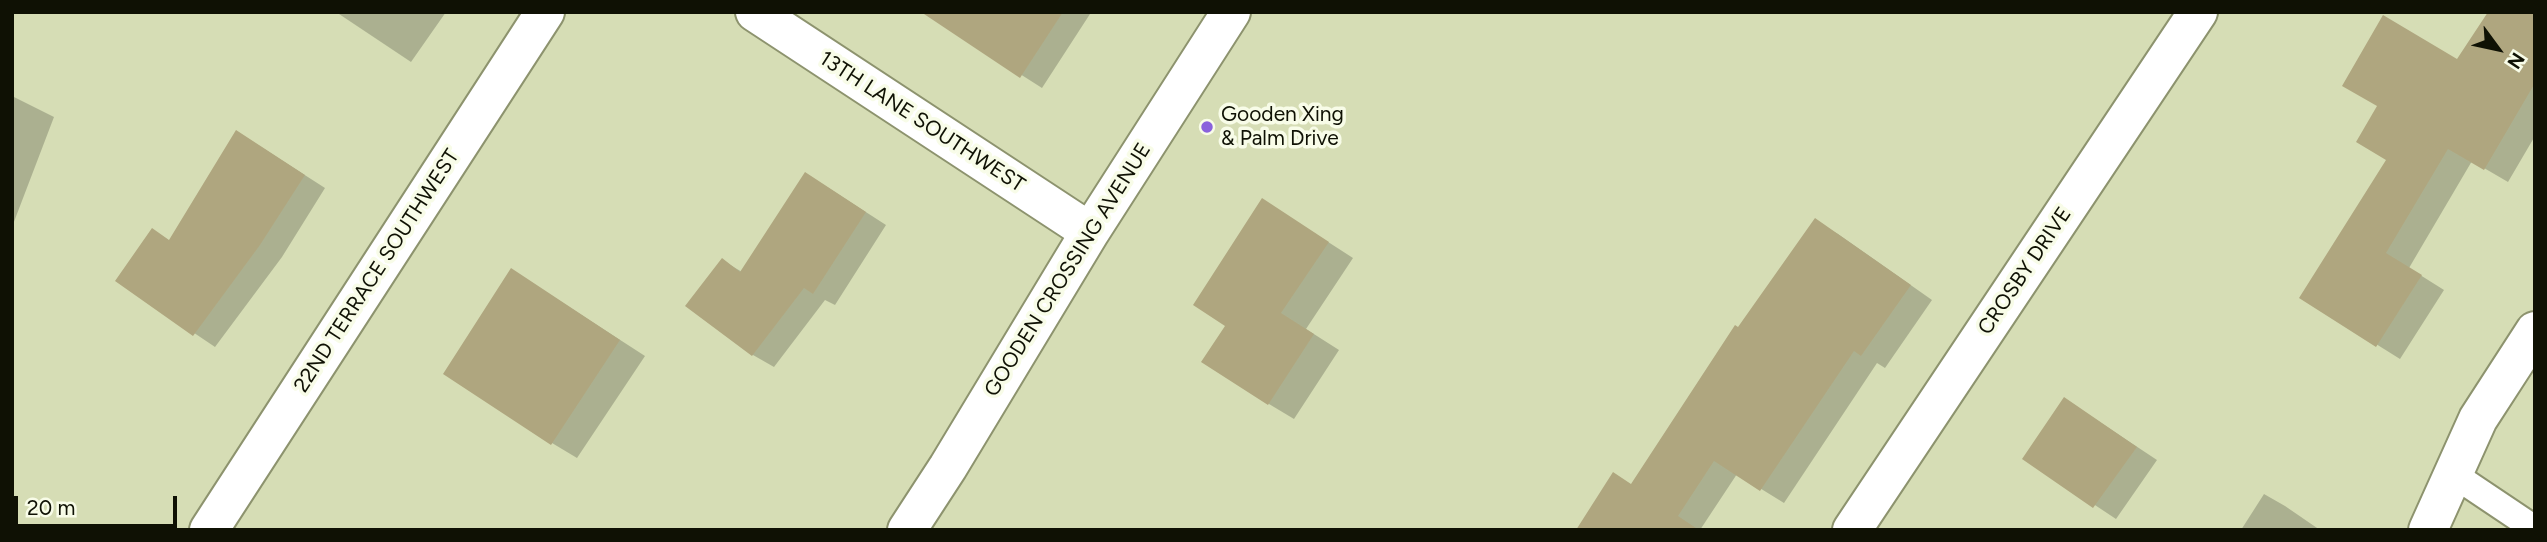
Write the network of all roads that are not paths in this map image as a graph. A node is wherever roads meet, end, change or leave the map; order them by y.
1 (545, 12) edge
2 (755, 12) edge
3 (1231, 12) edge
4 (2198, 12) edge
5 (1090, 232) junction
6 (2535, 331) edge
7 (2453, 474) junction
8 (2535, 529) edge
9 (209, 530) edge
10 (907, 530) edge
11 (1852, 530) edge
12 (2428, 530) edge

1 - 9 street, 22ND TERRACE SOUTHWEST
2 - 5 street, 13TH LANE SOUTHWEST
3 - 5 street, GOODEN CROSSING AVENUE
4 - 11 street, CROSBY DRIVE
5 - 10 street, GOODEN CROSSING AVENUE
6 - 7 street
7 - 8 lane
7 - 12 street

